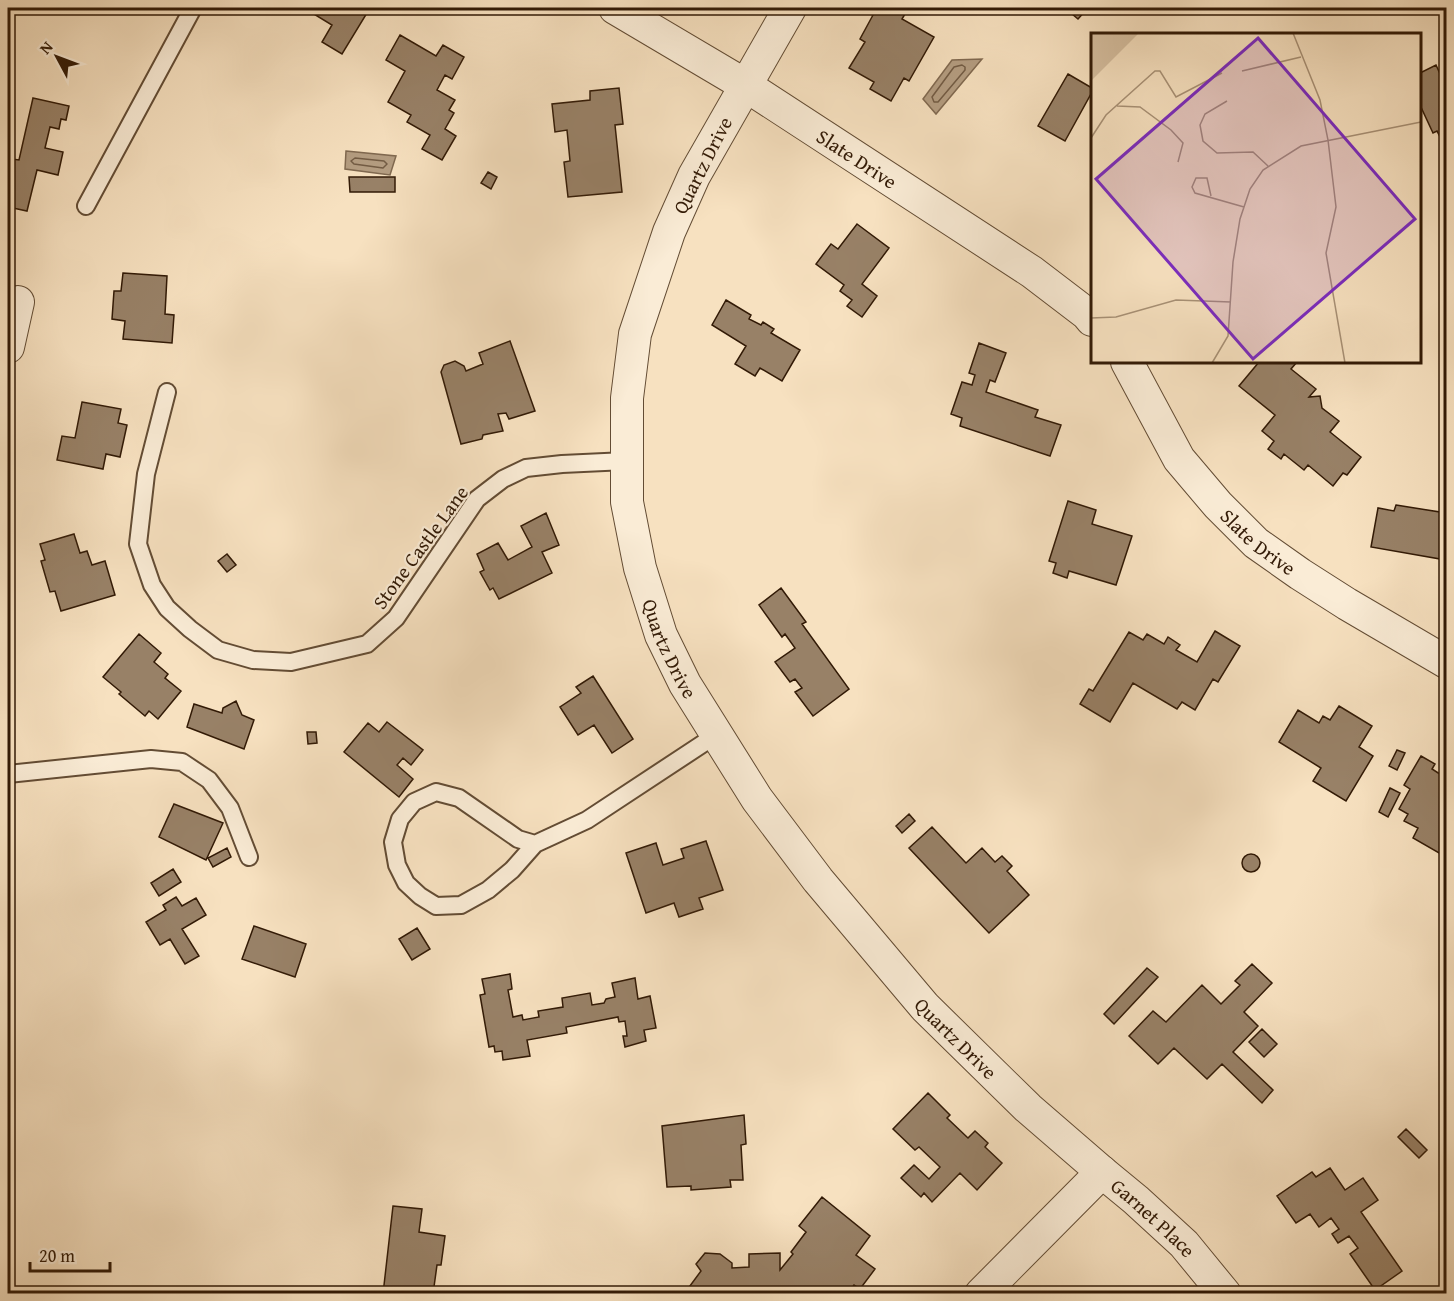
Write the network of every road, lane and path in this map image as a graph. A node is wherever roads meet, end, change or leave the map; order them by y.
1 (193, 8) edge
2 (615, 8) edge
3 (790, 8) edge
4 (745, 85) junction
5 (86, 206) dead end
6 (18, 302) dead end
7 (1091, 319) edge
8 (8, 347) edge
9 (1128, 363) edge
10 (167, 392) dead end
11 (626, 461) junction
12 (1446, 662) edge
13 (716, 735) junction
14 (8, 774) edge
15 (535, 844) junction
16 (249, 857) dead end
17 (1102, 1172) junction
18 (981, 1293) edge
19 (1225, 1293) edge

1 - 5 lane
2 - 4 street, Slate Drive
3 - 4 street, Quartz Drive
4 - 7 street, Slate Drive
4 - 11 street, Quartz Drive
6 - 8 street
9 - 12 street, Slate Drive
10 - 11 lane, Stone Castle Lane
11 - 13 street, Quartz Drive
13 - 15 lane
13 - 17 street, Quartz Drive
14 - 16 lane
15 - 15 lane
17 - 18 street
17 - 19 street, Garnet Place

